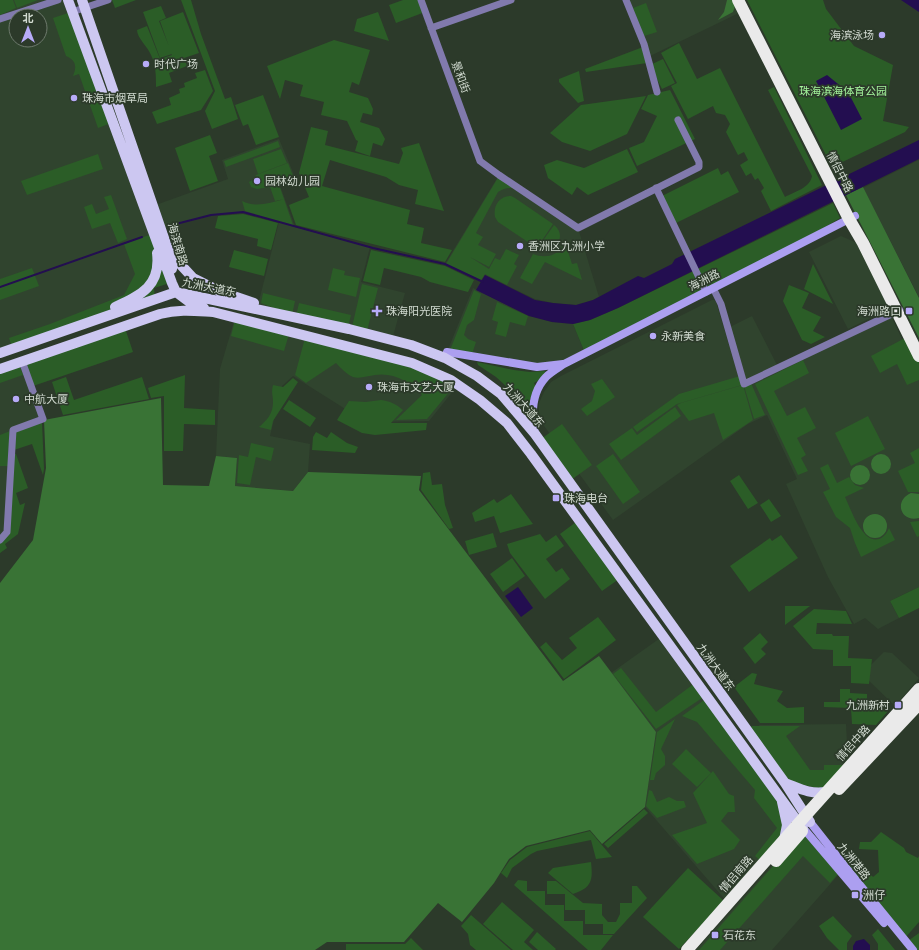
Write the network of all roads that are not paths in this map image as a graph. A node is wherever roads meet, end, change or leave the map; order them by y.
1 (58, 0) edge
2 (68, 0) edge
3 (108, 0) edge
4 (421, 0) edge
5 (510, 0) edge
6 (626, 0) edge
7 (738, 0) edge
8 (745, 0) edge
9 (83, 4) edge
10 (72, 12) junction
11 (0, 19) edge
12 (431, 28) junction
13 (657, 92) dead end
14 (678, 120) dead end
15 (832, 178) junction
16 (656, 188) junction
17 (852, 218) junction
18 (160, 240) junction
19 (710, 290) junction
20 (176, 292) junction
21 (899, 310) junction
22 (214, 312) junction
23 (160, 314) junction
24 (293, 317) junction
25 (75, 327) junction
26 (919, 343) edge
27 (447, 352) dead end
28 (0, 353) edge
29 (919, 356) edge
30 (22, 361) junction
31 (564, 364) junction
32 (0, 369) edge
33 (535, 434) junction
34 (0, 540) edge
35 (919, 689) edge
36 (919, 704) edge
37 (764, 755) junction
38 (756, 763) junction
39 (785, 783) junction
40 (826, 792) junction
41 (781, 798) junction
42 (805, 822) junction
43 (784, 840) junction
44 (687, 950) edge
45 (696, 950) edge
46 (906, 950) edge
47 (913, 950) edge

1 - 11 street
2 - 10 main road, 海滨南路
3 - 9 street
4 - 12 street, 景和街
5 - 12 street
6 - 13 street
7 - 15 highway, 情侣中路
8 - 15 highway, 情侣中路
9 - 10 street
9 - 18 main road, 海滨南路
10 - 18 main road, 海滨南路
12 - 16 street, 景和街
14 - 16 street
15 - 17 highway, 情侣中路
16 - 19 street
17 - 19 street, 海洲路
17 - 21 highway, 情侣中路
18 - 20 main road, 海滨南路
18 - 24 main road
18 - 25 main road
19 - 21 street
19 - 31 street, 海洲路
20 - 22 main road
20 - 23 main road
20 - 24 main road, 九洲大道东
20 - 25 main road, 九洲大道东
21 - 26 highway, 情侣中路
21 - 29 highway, 情侣中路
22 - 23 main road
22 - 38 main road
23 - 30 main road
24 - 33 main road, 九洲大道东
25 - 28 main road, 九洲大道东
27 - 31 street
30 - 32 main road
30 - 34 street
31 - 33 street
33 - 37 main road, 九洲大道东
35 - 40 highway, 情侣中路
36 - 42 highway, 情侣中路
37 - 38 main road
37 - 39 main road, 九洲大道东
38 - 41 main road
39 - 40 main road
39 - 42 main road, 九洲大道东
40 - 42 highway, 情侣中路
41 - 42 main road
41 - 43 main road
42 - 43 highway, 情侣南路
42 - 45 highway, 情侣南路
42 - 46 street, 九洲港路
42 - 47 street, 九洲港路
43 - 44 highway, 情侣南路

